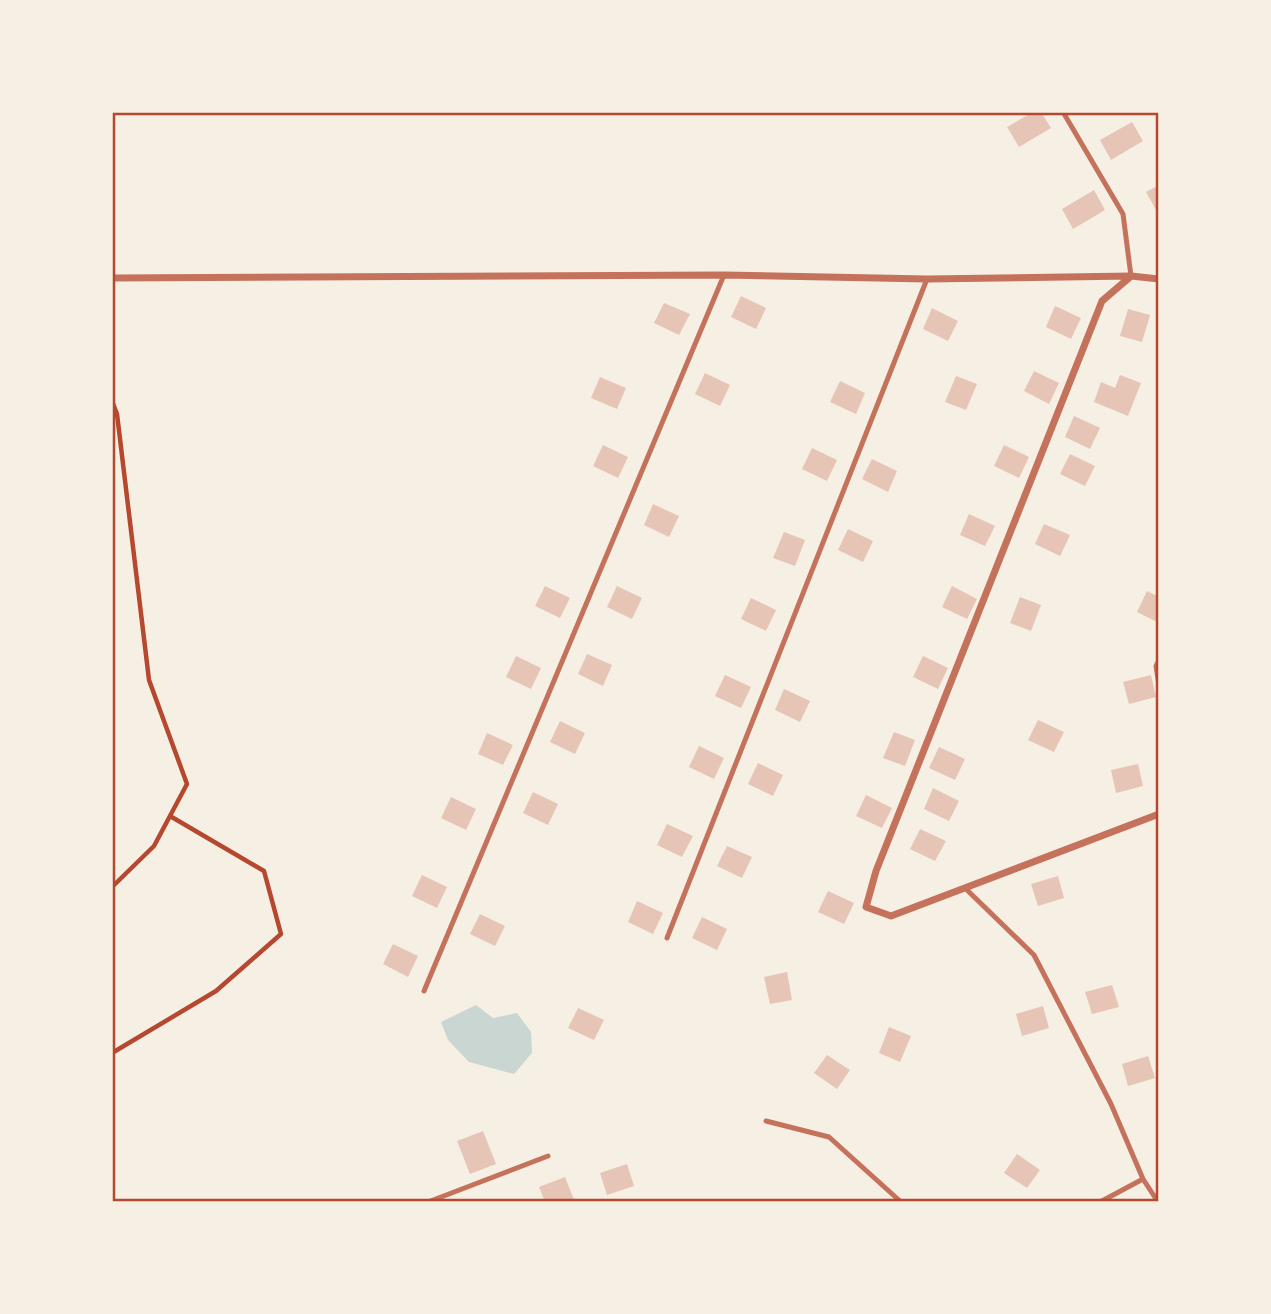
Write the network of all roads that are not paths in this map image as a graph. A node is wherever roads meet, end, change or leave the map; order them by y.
1 (1063, 112) edge
2 (724, 275) junction
3 (1131, 276) junction
4 (112, 278) edge
5 (927, 279) junction
6 (1159, 279) edge
7 (1159, 660) edge
8 (1159, 685) edge
9 (1159, 814) edge
10 (965, 889) junction
11 (667, 937) dead end
12 (424, 991) dead end
13 (766, 1121) dead end
14 (548, 1156) dead end
15 (1143, 1179) junction
16 (428, 1202) edge
17 (901, 1202) edge
18 (1100, 1202) edge
19 (1158, 1202) edge

1 - 3 lane
2 - 4 street
2 - 5 street
2 - 12 lane
3 - 5 street
3 - 6 street
3 - 10 street
5 - 11 lane
7 - 8 lane
9 - 10 street
10 - 15 lane
13 - 17 lane
14 - 16 lane
15 - 18 lane
15 - 19 lane

